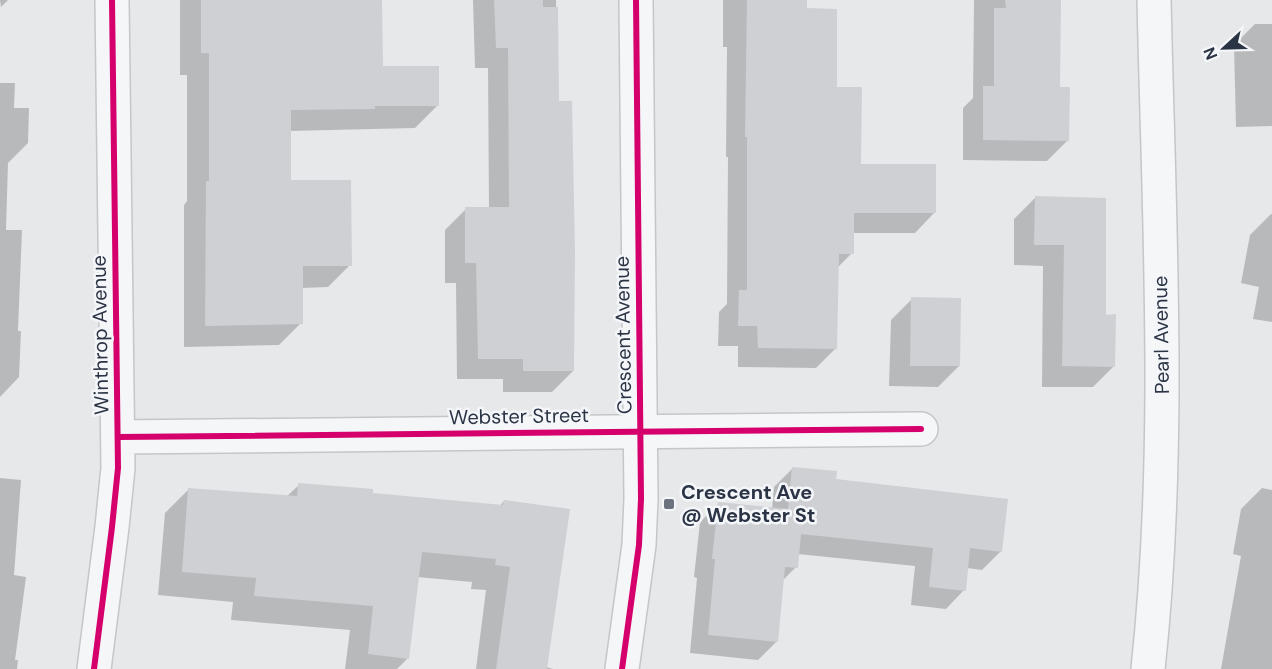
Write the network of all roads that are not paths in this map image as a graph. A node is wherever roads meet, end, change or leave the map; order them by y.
1 (112, 0) edge
2 (636, 0) edge
3 (1154, 0) edge
4 (921, 429) dead end
5 (640, 432) junction
6 (118, 437) junction
7 (94, 669) edge
8 (622, 669) edge
9 (1148, 669) edge

1 - 6 street, Winthrop Avenue
2 - 5 street, Crescent Avenue
3 - 9 street, Pearl Avenue
4 - 5 street, Webster Street
5 - 6 street, Webster Street
5 - 8 street, Crescent Avenue
6 - 7 street, Winthrop Avenue

